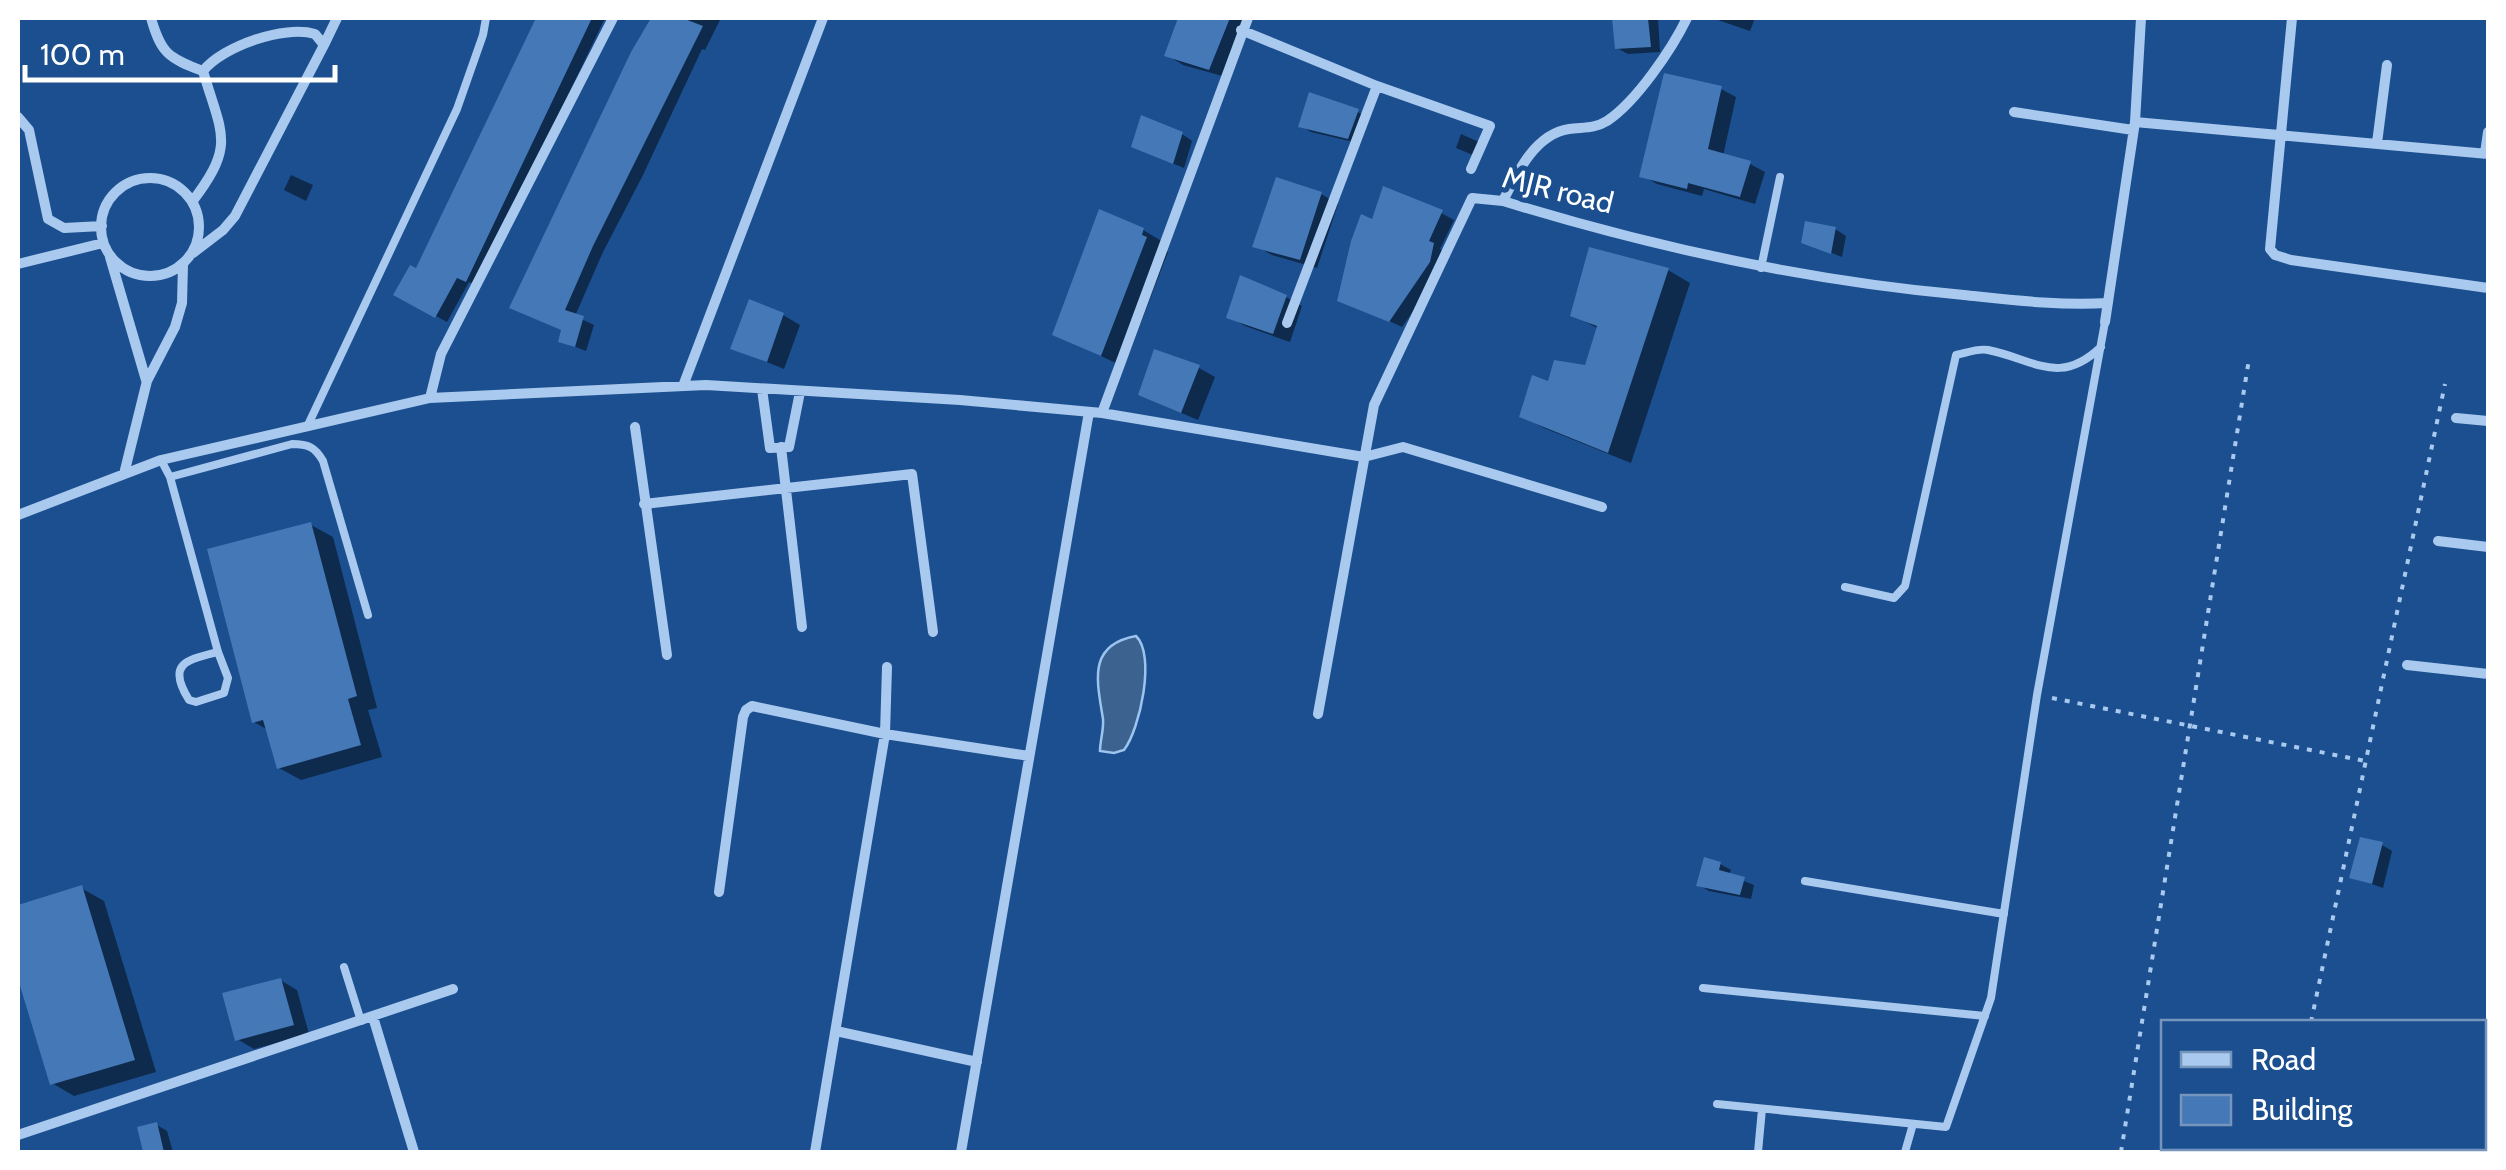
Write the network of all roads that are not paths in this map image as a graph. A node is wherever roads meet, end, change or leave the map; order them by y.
1 (151, 18) edge
2 (337, 18) edge
3 (486, 18) edge
4 (613, 18) edge
5 (823, 18) edge
6 (1248, 18) edge
7 (1688, 18) edge
8 (2141, 18) edge
9 (2292, 18) edge
10 (1242, 30) junction
11 (324, 45) junction
12 (2387, 65) dead end
13 (202, 72) junction
14 (1377, 86) junction
15 (2014, 112) dead end
16 (18, 117) edge
17 (2134, 126) junction
18 (2488, 132) edge
19 (2281, 134) junction
20 (2377, 143) junction
21 (2487, 154) edge
22 (1471, 169) dead end
23 (1780, 176) dead end
24 (1503, 201) junction
25 (192, 202) junction
26 (102, 226) junction
27 (102, 242) junction
28 (193, 253) junction
29 (110, 257) junction
30 (18, 264) edge
31 (182, 265) junction
32 (1761, 268) junction
33 (2488, 288) edge
34 (2108, 302) junction
35 (2105, 322) joint
36 (1287, 323) dead end
37 (2102, 346) junction
38 (147, 381) junction
39 (683, 386) junction
40 (762, 389) junction
41 (800, 392) junction
42 (430, 398) junction
43 (1089, 412) junction
44 (1102, 413) junction
45 (2456, 418) dead end
46 (2488, 422) edge
47 (307, 427) junction
48 (635, 427) dead end
49 (781, 448) junction
50 (1364, 457) junction
51 (161, 460) junction
52 (124, 474) junction
53 (170, 477) junction
54 (784, 489) junction
55 (644, 504) junction
56 (1602, 507) dead end
57 (18, 515) edge
58 (2438, 540) dead end
59 (2488, 547) edge
60 (1845, 586) dead end
61 (368, 615) dead end
62 (802, 627) dead end
63 (933, 632) dead end
64 (218, 652) junction
65 (666, 655) dead end
66 (2406, 665) dead end
67 (887, 667) dead end
68 (2488, 674) edge
69 (1318, 714) dead end
70 (886, 734) junction
71 (1029, 756) junction
72 (1805, 881) dead end
73 (719, 892) dead end
74 (2004, 914) junction
75 (344, 967) dead end
76 (1703, 988) dead end
77 (453, 989) dead end
78 (1985, 1016) junction
79 (373, 1017) junction
80 (360, 1021) junction
81 (836, 1030) junction
82 (976, 1062) junction
83 (1717, 1104) dead end
84 (1762, 1109) junction
85 (1914, 1124) junction
86 (18, 1136) edge
87 (414, 1152) edge
88 (815, 1152) edge
89 (962, 1152) edge
90 (1758, 1152) edge
91 (1905, 1152) edge

1 - 13 street
2 - 11 street
3 - 47 lane
4 - 42 street
5 - 39 street
6 - 10 street
7 - 24 street
8 - 17 street
9 - 19 street
10 - 14 street
10 - 44 street
11 - 13 street
11 - 28 street
12 - 20 street
13 - 25 street
14 - 22 street
14 - 36 street
15 - 17 street
16 - 26 street
17 - 19 street
17 - 34 street
18 - 21 street
19 - 20 street
19 - 33 street
20 - 21 street
23 - 32 lane
24 - 32 street, MJR road
24 - 50 street, MJR road
25 - 26 street
25 - 28 street
26 - 27 street
27 - 29 street
27 - 30 street
28 - 31 street
29 - 31 street
29 - 38 street
31 - 38 street
32 - 34 street, MJR road
34 - 35 street
35 - 37 lane
37 - 60 lane
37 - 74 lane
38 - 52 street
39 - 40 street
39 - 42 street
40 - 41 street
40 - 49 street
41 - 43 street
41 - 49 street
42 - 47 street
43 - 44 street
43 - 71 street
44 - 50 street
45 - 46 street
47 - 51 street
48 - 55 street
49 - 54 street
50 - 56 street
50 - 69 street, MJR road
51 - 52 street
51 - 53 lane
52 - 57 street
53 - 61 lane
53 - 64 lane
54 - 55 street
54 - 62 street
54 - 63 street
55 - 65 street
58 - 59 street
64 - 64 lane
66 - 68 street
67 - 70 street
70 - 71 street
70 - 73 street
70 - 81 street
71 - 82 street
72 - 74 lane
74 - 78 lane
75 - 80 lane
76 - 78 lane
77 - 79 street
78 - 85 lane
79 - 80 street
79 - 87 street
80 - 86 street
81 - 82 street
81 - 88 street
82 - 89 street
83 - 84 lane
84 - 85 lane
84 - 90 lane
85 - 91 lane

